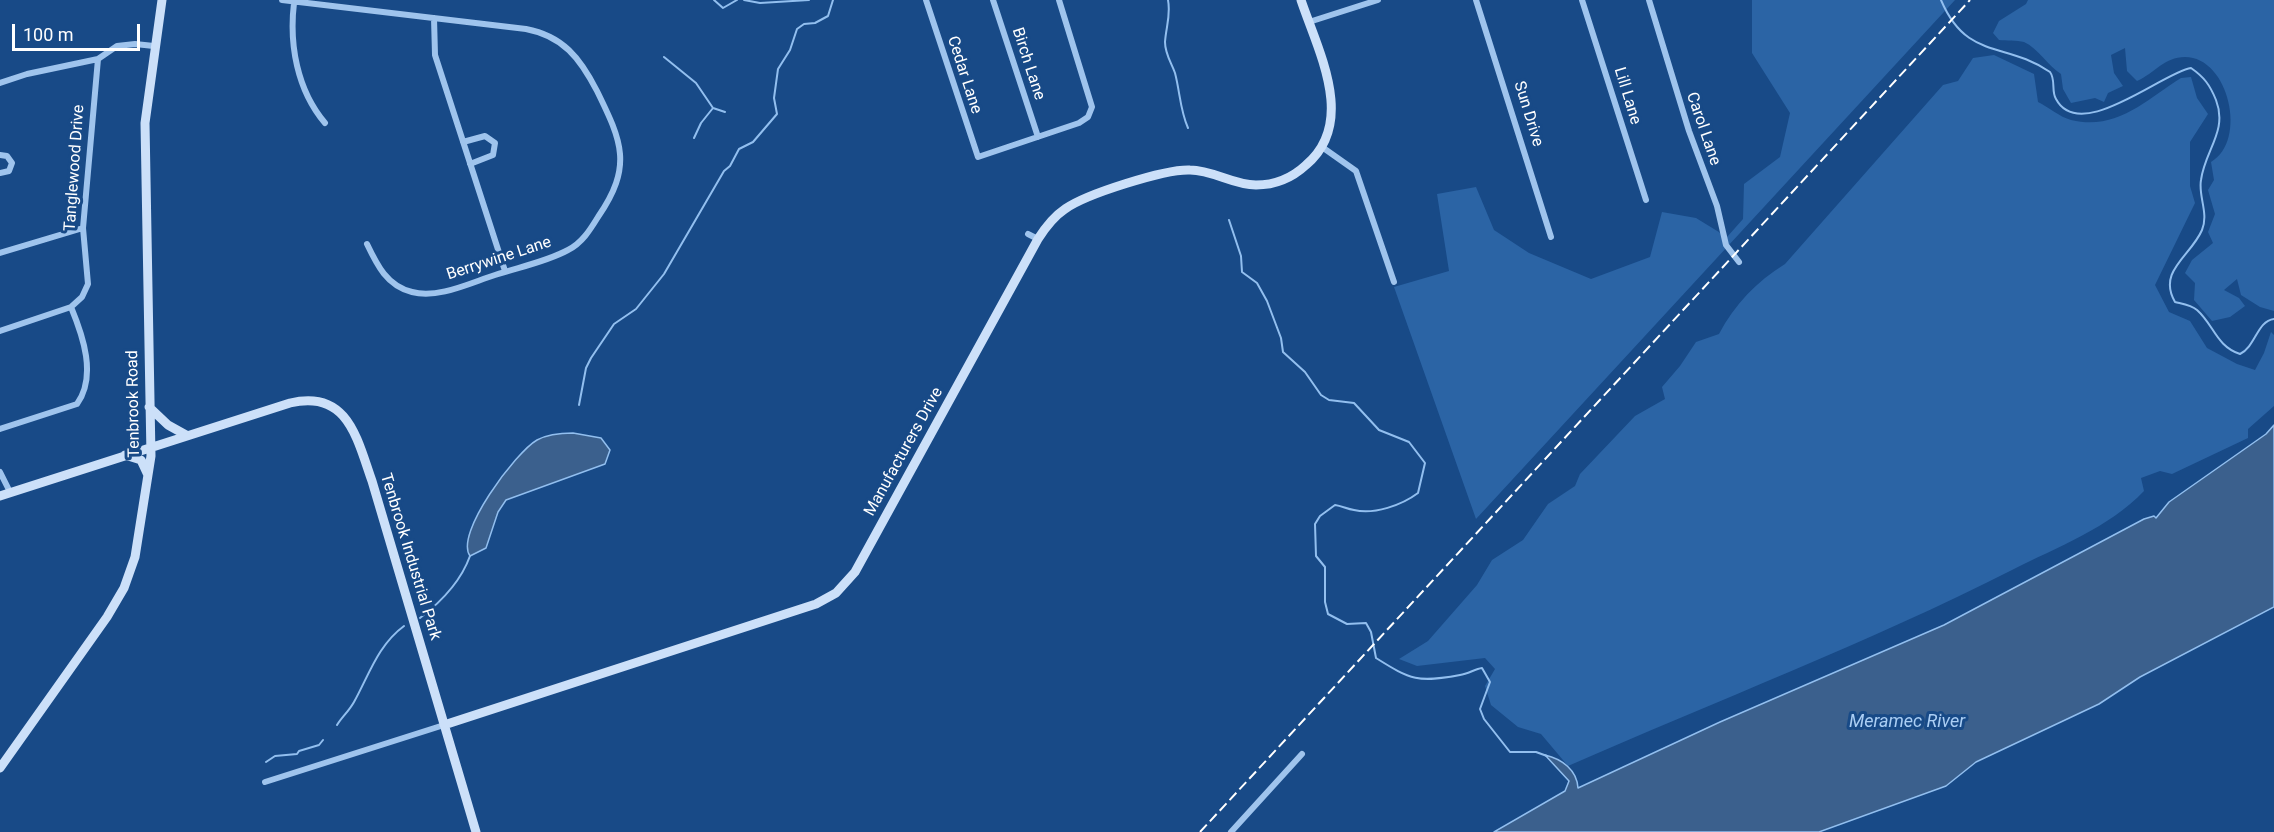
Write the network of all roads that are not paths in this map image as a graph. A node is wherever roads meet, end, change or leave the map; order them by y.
1 (162, 0) edge
2 (282, 0) edge
3 (926, 0) edge
4 (993, 0) edge
5 (1059, 0) edge
6 (1301, 0) edge
7 (1378, 0) edge
8 (1476, 0) edge
9 (1582, 0) edge
10 (1649, 0) edge
11 (294, 3) junction
12 (434, 18) junction
13 (1309, 22) junction
14 (154, 46) junction
15 (98, 58) junction
16 (0, 83) edge
17 (325, 123) dead end
18 (1038, 137) junction
19 (463, 142) junction
20 (1322, 147) junction
21 (0, 155) edge
22 (470, 164) junction
23 (0, 174) edge
24 (1646, 200) dead end
25 (83, 228) junction
26 (1028, 234) dead end
27 (1551, 237) dead end
28 (1038, 239) junction
29 (367, 244) dead end
30 (0, 253) edge
31 (1739, 262) dead end
32 (505, 272) junction
33 (1394, 282) dead end
34 (71, 307) junction
35 (0, 331) edge
36 (149, 407) junction
37 (0, 429) edge
38 (186, 435) junction
39 (150, 446) junction
40 (125, 455) junction
41 (0, 472) edge
42 (148, 475) junction
43 (5, 494) edge
44 (444, 725) junction
45 (1302, 754) dead end
46 (0, 768) edge
47 (265, 782) dead end
48 (476, 832) edge
49 (1231, 832) edge

1 - 14 street, Tenbrook Road
2 - 11 street, Berrywine Lane
3 - 18 street, Cedar Lane
4 - 18 street, Birch Lane
5 - 18 street
6 - 13 street
7 - 13 street
8 - 27 street, Sun Drive
9 - 24 street, Lill Lane
10 - 31 street, Carol Lane
11 - 12 street, Berrywine Lane
11 - 17 street
12 - 19 street
12 - 32 street, Berrywine Lane
13 - 20 street
14 - 15 street
14 - 36 street, Tenbrook Road
15 - 16 street
15 - 25 street, Tanglewood Drive
19 - 22 street
19 - 22 street
20 - 28 street, Manufacturers Drive
20 - 33 street
21 - 23 street
22 - 32 street
25 - 30 street
25 - 34 street, Tanglewood Drive
26 - 28 street
28 - 44 street, Manufacturers Drive
29 - 32 street, Berrywine Lane
34 - 35 street
34 - 37 street
36 - 38 street
36 - 39 street, Tenbrook Road
38 - 39 street, Tenbrook Industrial Park
38 - 44 street, Tenbrook Industrial Park
39 - 40 street, Tenbrook Industrial Park
39 - 42 street, Tenbrook Road
40 - 42 street
40 - 43 street, Tenbrook Industrial Park
41 - 43 street
42 - 46 street, Tenbrook Road
44 - 47 street
44 - 48 street, Tenbrook Industrial Park
45 - 49 street

